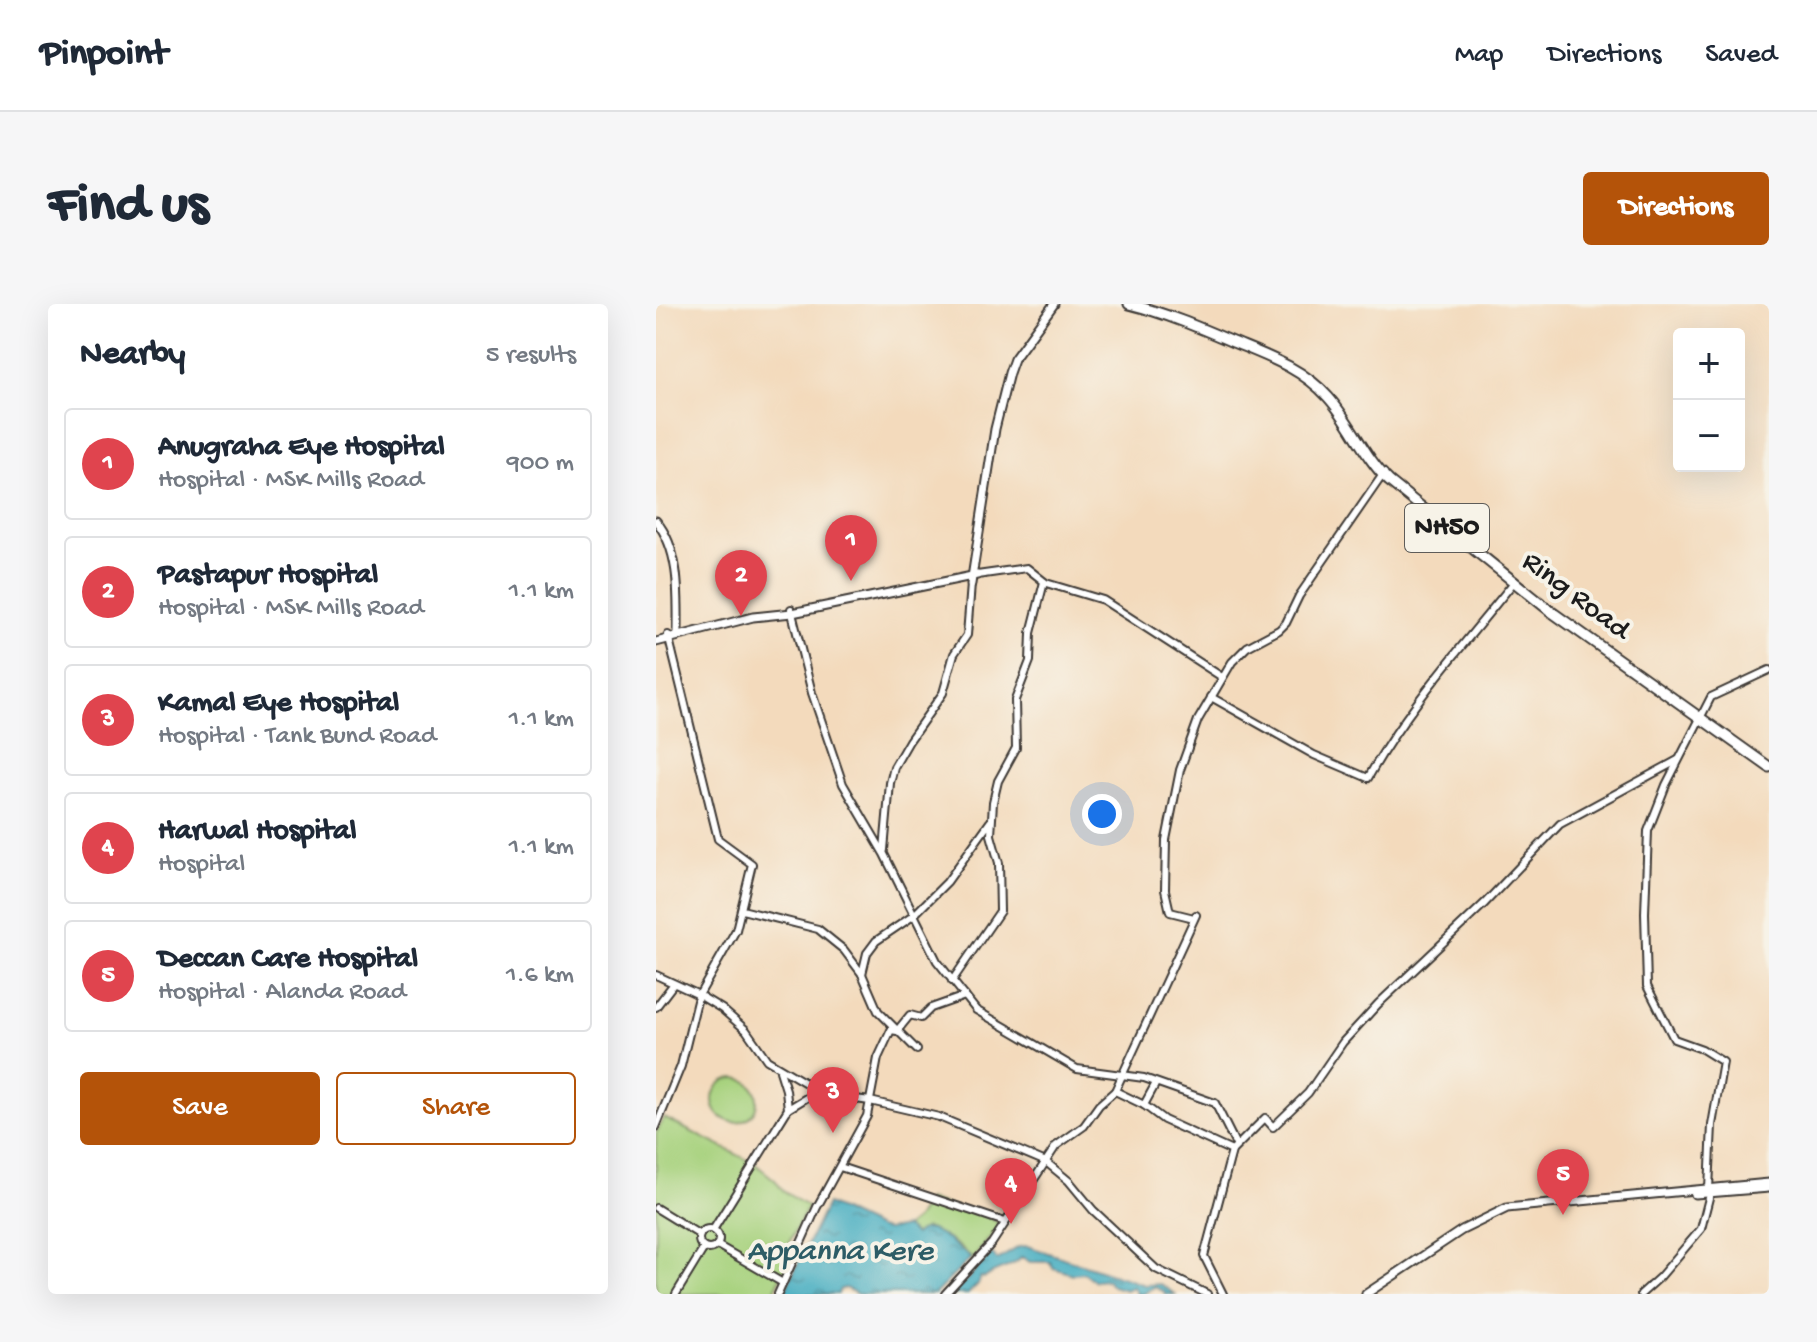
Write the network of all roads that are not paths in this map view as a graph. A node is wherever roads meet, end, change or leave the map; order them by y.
1 (1052, 304) edge
2 (1129, 304) edge
3 (1144, 304) edge
4 (1384, 473) junction
5 (656, 524) edge
6 (972, 577) junction
7 (1044, 582) junction
8 (1514, 582) junction
9 (791, 611) junction
10 (673, 635) junction
11 (656, 640) edge
12 (1769, 671) edge
13 (1222, 677) junction
14 (1211, 697) junction
15 (1701, 715) junction
16 (1678, 760) junction
17 (1769, 765) edge
18 (990, 822) junction
19 (884, 854) junction
20 (742, 910) junction
21 (913, 916) junction
22 (862, 974) junction
23 (656, 977) edge
24 (952, 981) junction
25 (672, 986) junction
26 (698, 996) junction
27 (965, 996) junction
28 (656, 1007) edge
29 (897, 1031) junction
30 (917, 1050) dead end
31 (780, 1071) junction
32 (1122, 1075) junction
33 (1156, 1083) junction
34 (1115, 1091) junction
35 (816, 1092) junction
36 (870, 1103) junction
37 (1144, 1105) junction
38 (788, 1109) junction
39 (656, 1127) edge
40 (1234, 1148) junction
41 (1045, 1163) junction
42 (840, 1167) junction
43 (1769, 1186) edge
44 (1710, 1191) junction
45 (656, 1208) edge
46 (1005, 1222) junction
47 (713, 1230) junction
48 (700, 1235) junction
49 (717, 1245) junction
50 (704, 1248) junction
51 (783, 1283) junction
52 (1373, 1292) edge
53 (676, 1294) edge
54 (778, 1294) edge
55 (945, 1294) edge
56 (1201, 1294) edge
57 (1207, 1294) edge
58 (1223, 1294) edge
59 (1641, 1294) edge

1 - 6 main road
2 - 4 highway, Ring Road / NH50
3 - 4 highway, Ring Road / NH50
4 - 8 highway, Ring Road / NH50
4 - 13 street
4 - 15 highway, Ring Road / NH50
5 - 10 main road
6 - 7 street
6 - 9 main road
6 - 19 street
7 - 13 street
7 - 18 street
8 - 14 street
8 - 15 highway, Ring Road / NH50
9 - 10 main road
9 - 19 street
10 - 11 main road
10 - 20 street
12 - 15 street
13 - 14 street
14 - 32 street
15 - 16 street
15 - 17 highway, Ring Road / NH50
16 - 40 street
16 - 44 street
18 - 21 street
18 - 24 street
19 - 21 street
20 - 22 street
20 - 26 street
21 - 22 street
21 - 24 street
22 - 29 street
23 - 25 street
23 - 26 street
24 - 27 street
25 - 26 street
25 - 28 street
26 - 31 street
26 - 36 street
26 - 39 street
27 - 29 street
27 - 32 street
29 - 30 street
29 - 36 street
31 - 35 street
31 - 38 street
32 - 33 street
32 - 34 street
33 - 37 street
33 - 40 street
34 - 37 street
34 - 41 street
35 - 36 street
35 - 38 street
36 - 41 street
36 - 42 street
37 - 40 street
38 - 47 street
40 - 58 street
41 - 46 street
41 - 56 street
41 - 57 street
42 - 46 street
42 - 51 street
43 - 44 main road
44 - 52 main road
44 - 59 street
45 - 48 street
46 - 55 street
47 - 48 street
47 - 49 street
48 - 50 street
49 - 50 street
49 - 51 street
50 - 53 street
51 - 54 street

